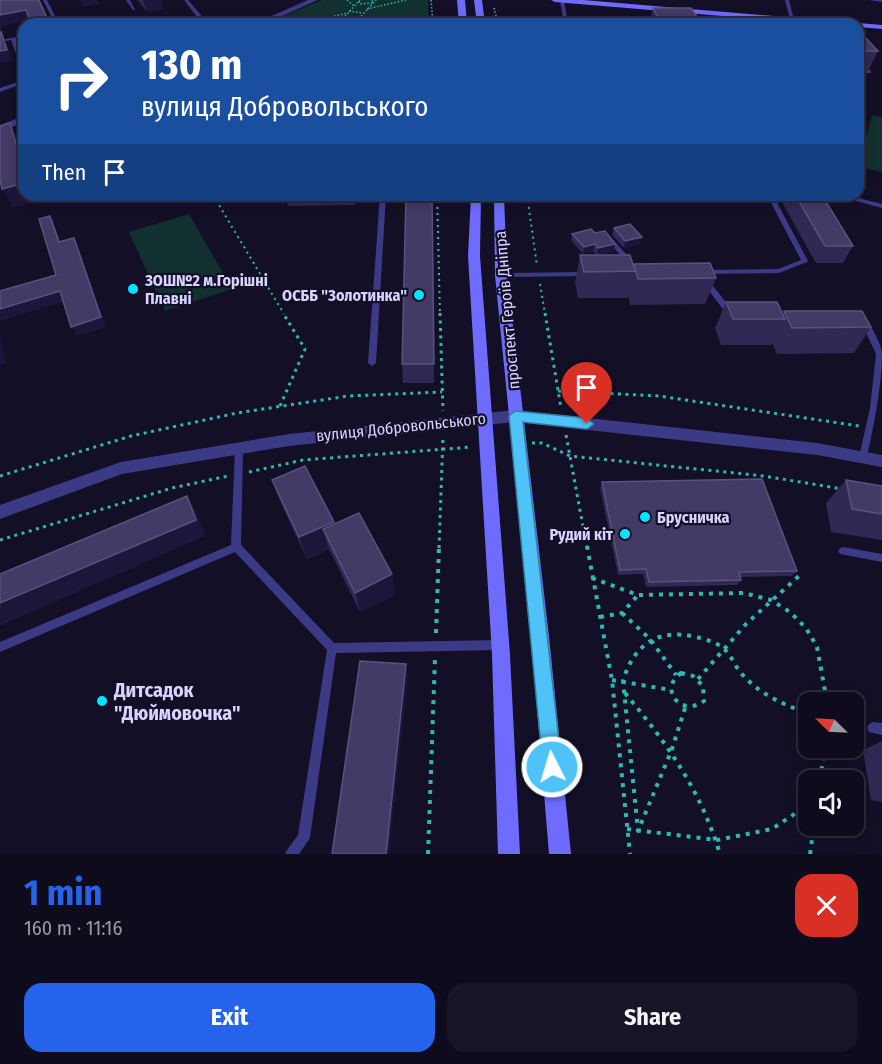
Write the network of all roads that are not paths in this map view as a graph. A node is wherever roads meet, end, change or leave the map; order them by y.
1 (45, 0) edge
2 (128, 0) edge
3 (186, 0) edge
4 (314, 0) edge
5 (461, 0) edge
6 (478, 0) edge
7 (555, 0) edge
8 (562, 0) edge
9 (787, 0) edge
10 (871, 0) edge
11 (882, 1) edge
12 (134, 9) dead end
13 (199, 16) dead end
14 (54, 18) edge
15 (271, 18) edge
16 (462, 18) edge
17 (480, 18) edge
18 (565, 18) edge
19 (757, 18) edge
20 (792, 18) edge
21 (864, 26) edge
22 (882, 27) edge
23 (18, 38) edge
24 (13, 39) junction
25 (0, 41) edge
26 (18, 55) edge
27 (864, 67) edge
28 (869, 72) edge
29 (18, 83) edge
30 (0, 90) edge
31 (18, 122) edge
32 (0, 129) edge
33 (383, 201) edge
34 (476, 201) edge
35 (499, 201) edge
36 (773, 201) edge
37 (862, 201) edge
38 (882, 206) edge
39 (608, 237) edge
40 (626, 258) junction
41 (615, 261) edge
42 (593, 271) edge
43 (639, 273) edge
44 (501, 275) junction
45 (852, 320) edge
46 (736, 322) edge
47 (372, 363) dead end
48 (515, 416) junction
49 (483, 418) junction
50 (239, 448) junction
51 (863, 458) junction
52 (882, 461) edge
53 (0, 512) edge
54 (236, 546) junction
55 (843, 551) dead end
56 (882, 558) edge
57 (500, 645) junction
58 (0, 647) edge
59 (332, 648) junction
60 (291, 854) edge
61 (509, 854) edge
62 (560, 854) edge

1 - 14 lane
2 - 12 lane
3 - 13 lane
4 - 15 street
5 - 16 street
6 - 17 street
7 - 8 street
8 - 18 lane
8 - 19 street
9 - 20 lane
10 - 11 lane
21 - 22 street
23 - 24 lane
24 - 25 lane
24 - 26 lane
27 - 28 lane
29 - 30 lane
31 - 32 street
33 - 47 lane
34 - 49 street, проспект Героїв Дніпра
35 - 44 street, проспект Героїв Дніпра
36 - 46 lane
37 - 38 lane
39 - 40 lane
40 - 41 lane
40 - 43 lane
42 - 44 lane
44 - 48 street, проспект Героїв Дніпра
45 - 51 lane
48 - 49 street, вулиця Добровольського
48 - 51 street, вулиця Добровольського
48 - 62 street, проспект Героїв Дніпра
49 - 50 street, вулиця Добровольського
49 - 57 street, проспект Героїв Дніпра
50 - 53 street, вулиця Добровольського
50 - 54 lane
51 - 52 street, вулиця Добровольського
54 - 58 lane
54 - 59 lane
55 - 56 lane
57 - 59 lane
57 - 61 street, проспект Героїв Дніпра
59 - 60 lane

